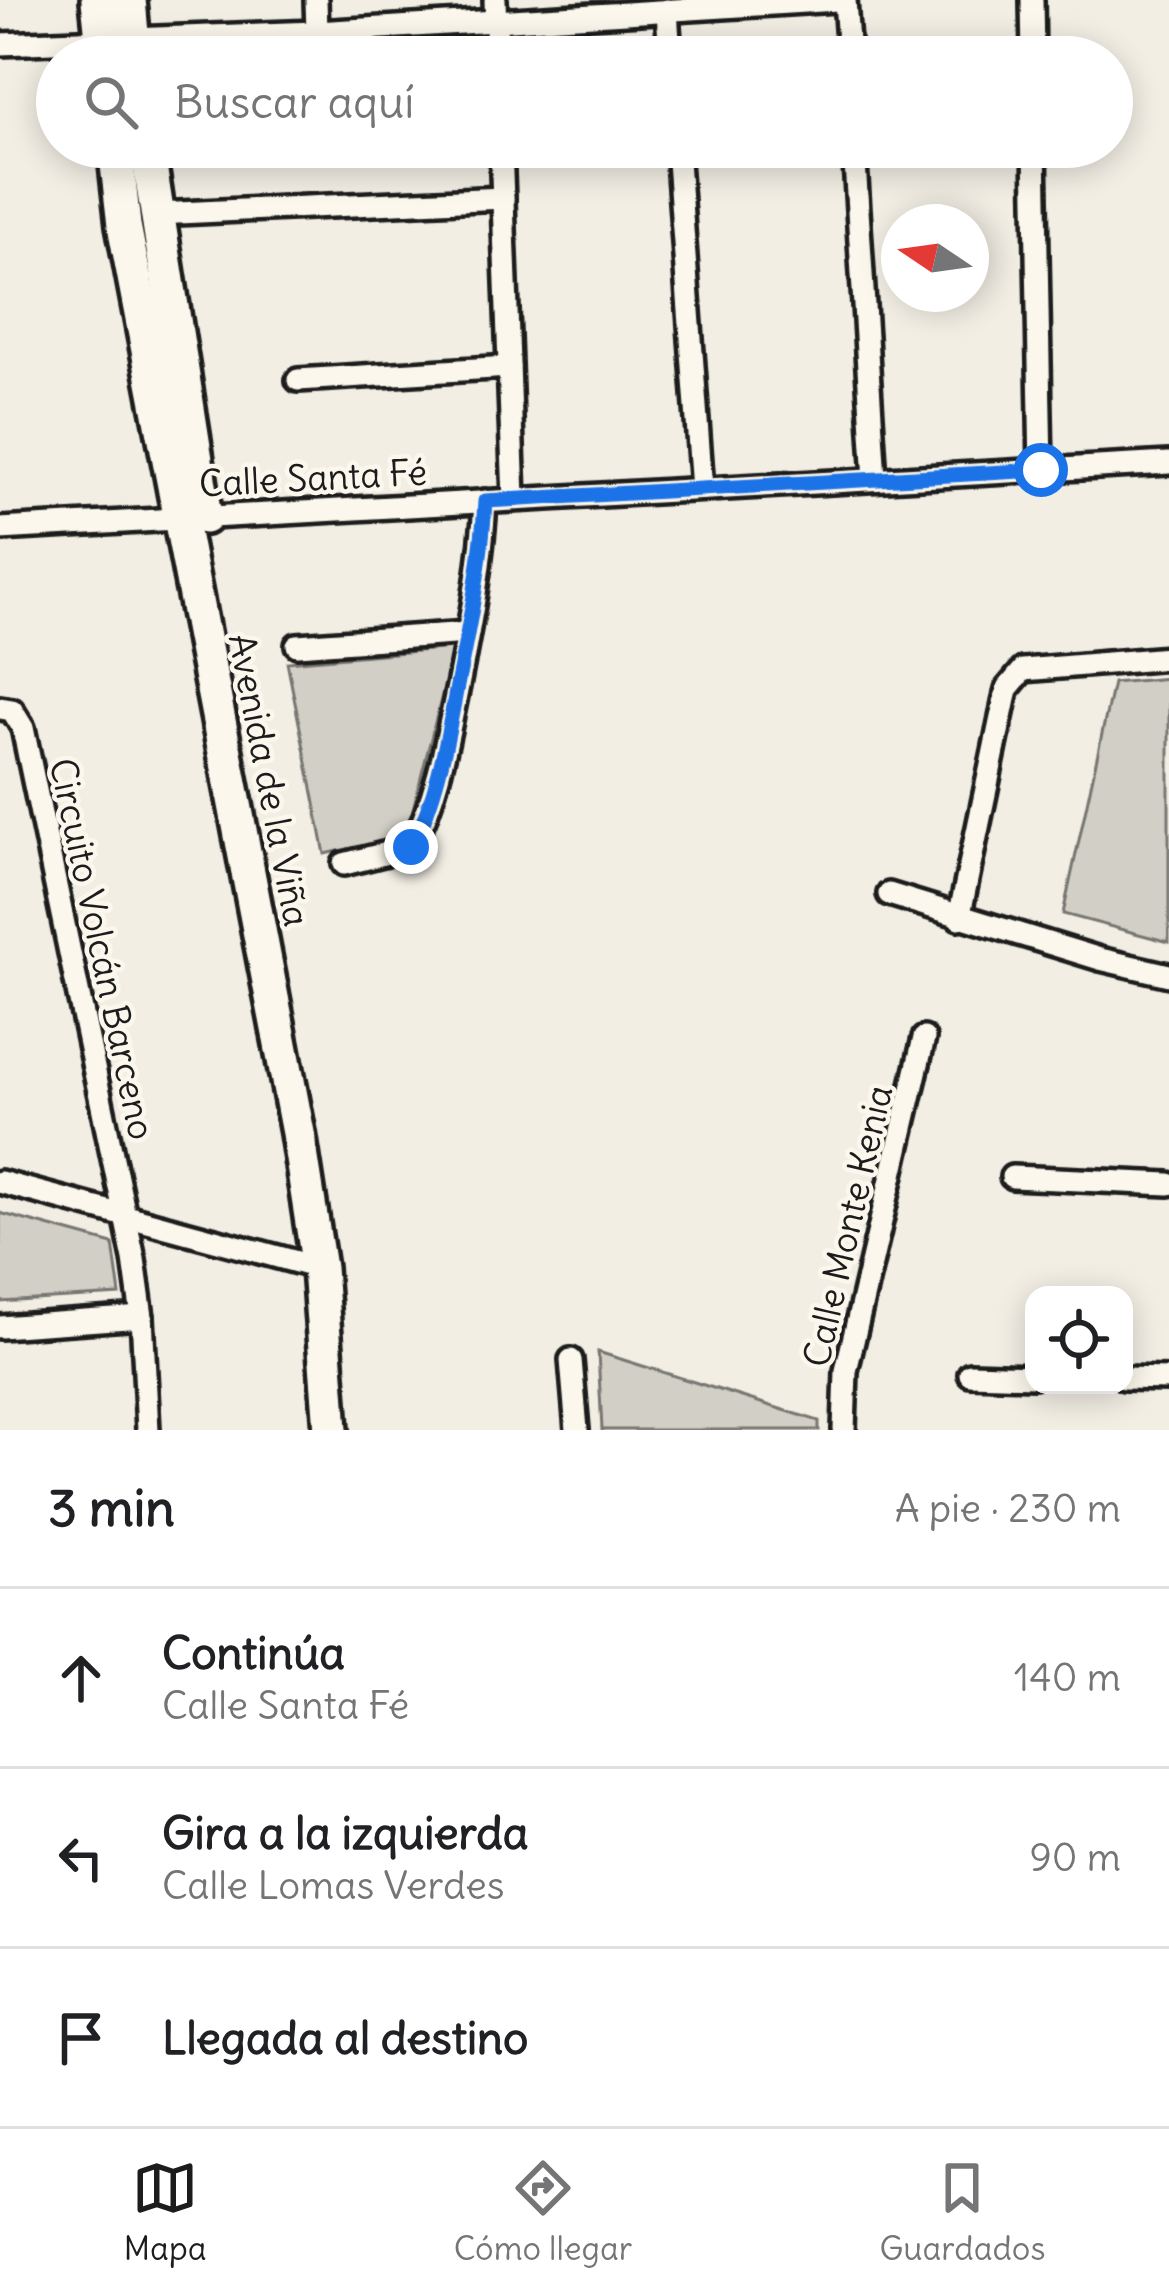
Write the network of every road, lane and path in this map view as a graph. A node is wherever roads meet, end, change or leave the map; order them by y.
1 (98, 0) edge
2 (129, 0) edge
3 (316, 0) edge
4 (841, 0) edge
5 (1032, 0) edge
6 (496, 10) edge
7 (667, 10) junction
8 (317, 32) junction
9 (113, 36) edge
10 (121, 36) edge
11 (270, 36) edge
12 (669, 36) edge
13 (846, 36) edge
14 (1033, 36) edge
15 (0, 44) edge
16 (36, 46) edge
17 (117, 168) edge
18 (151, 168) edge
19 (501, 168) edge
20 (679, 168) edge
21 (855, 168) edge
22 (1035, 168) edge
23 (502, 198) junction
24 (157, 214) junction
25 (509, 367) junction
26 (298, 380) dead end
27 (1169, 463) edge
28 (1041, 470) junction
29 (875, 479) junction
30 (702, 489) junction
31 (514, 499) junction
32 (485, 501) junction
33 (192, 518) junction
34 (0, 529) edge
35 (468, 633) junction
36 (297, 645) dead end
37 (1169, 658) edge
38 (0, 708) edge
39 (344, 865) dead end
40 (889, 895) dead end
41 (958, 918) junction
42 (1169, 975) edge
43 (925, 1038) dead end
44 (1012, 1177) dead end
45 (0, 1182) edge
46 (1169, 1184) edge
47 (123, 1216) junction
48 (319, 1268) junction
49 (142, 1317) junction
50 (0, 1327) edge
51 (572, 1360) dead end
52 (970, 1374) dead end
53 (1025, 1376) edge
54 (1133, 1378) edge
55 (1169, 1379) edge
56 (148, 1430) edge
57 (331, 1430) edge
58 (577, 1430) edge
59 (844, 1430) edge

1 - 9 street
2 - 10 street
3 - 8 street
4 - 7 street
4 - 13 street
5 - 14 street
6 - 7 street
6 - 8 street
7 - 12 street
8 - 11 street
15 - 16 street
17 - 33 street, Avenida de la Viña
18 - 24 street, Avenida de la Viña
19 - 23 street
20 - 30 street
21 - 29 street
22 - 28 street
23 - 24 street
23 - 25 street
24 - 33 street, Avenida de la Viña
25 - 26 street
25 - 31 street
27 - 28 street, Calle Santa Fé
28 - 29 street, Calle Santa Fé
29 - 30 street, Calle Santa Fé
30 - 31 street, Calle Santa Fé
31 - 32 street, Calle Santa Fé
32 - 33 street, Calle Santa Fé
32 - 35 street
33 - 34 street, Calle Santa Fé
33 - 48 street, Avenida de la Viña
35 - 36 street
35 - 39 street
37 - 41 street
38 - 47 street, Circuito Volcán Barceno
40 - 41 street
41 - 42 street
43 - 59 street, Calle Monte Kenia
44 - 46 street
45 - 47 street
47 - 48 street
47 - 49 street, Circuito Volcán Barceno
48 - 57 street, Avenida de la Viña
49 - 50 street
49 - 56 street, Circuito Volcán Barceno
51 - 58 street
52 - 53 street
54 - 55 street

